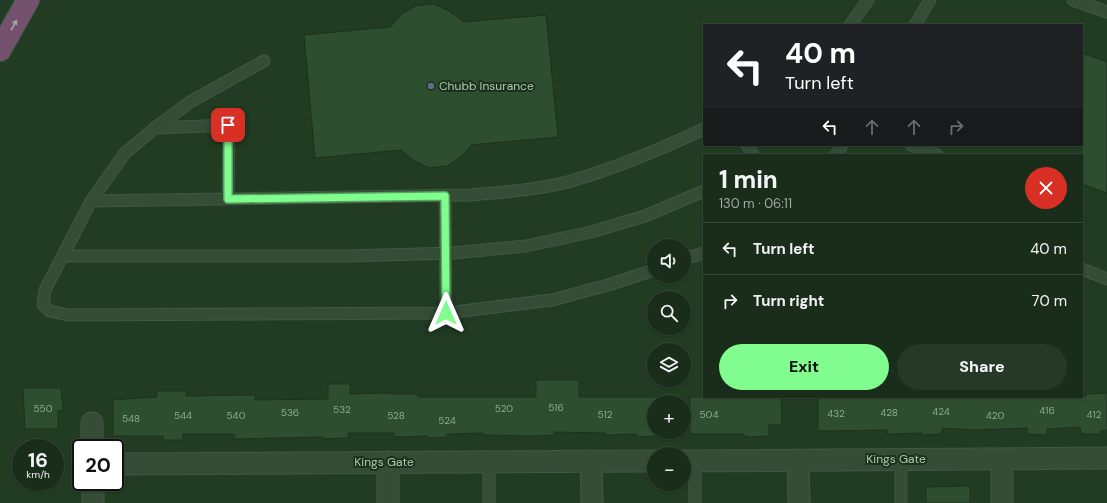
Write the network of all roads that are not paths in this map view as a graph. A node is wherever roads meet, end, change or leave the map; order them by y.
1 (28, 0) edge
2 (868, 0) edge
3 (930, 0) edge
4 (1073, 0) edge
5 (1107, 12) edge
6 (851, 24) edge
7 (916, 24) edge
8 (0, 50) edge
9 (264, 61) dead end
10 (155, 128) junction
11 (703, 129) edge
12 (914, 146) edge
13 (934, 154) edge
14 (703, 191) edge
15 (445, 196) junction
16 (228, 199) junction
17 (91, 201) junction
18 (445, 253) junction
19 (703, 253) edge
20 (63, 256) junction
21 (691, 258) edge
22 (1083, 270) edge
23 (647, 272) edge
24 (1107, 278) edge
25 (446, 313) junction
26 (92, 423) dead end
27 (92, 439) edge
28 (1107, 458) edge
29 (901, 459) junction
30 (1002, 459) junction
31 (691, 460) edge
32 (798, 460) junction
33 (591, 461) junction
34 (647, 461) edge
35 (388, 462) junction
36 (489, 462) junction
37 (124, 464) edge
38 (691, 469) edge
39 (93, 491) edge
40 (93, 503) edge
41 (388, 503) edge
42 (489, 503) edge
43 (592, 503) edge
44 (695, 503) edge
45 (799, 503) edge
46 (901, 503) edge
47 (1002, 503) edge

8 -> 1 highway
2 - 6 lane
3 - 7 lane
4 - 5 lane
9 - 10 lane
10 - 16 lane
10 - 17 lane
11 - 15 lane
12 - 13 lane
14 - 18 lane
15 - 16 lane
15 - 18 lane
16 - 17 lane
17 - 20 lane
18 - 20 lane
18 - 25 lane
19 - 21 lane
20 - 25 lane
22 - 24 lane
23 - 25 lane
26 - 27 street
28 - 30 street, Kings Gate
29 - 30 street, Kings Gate
29 - 32 street, Kings Gate
29 - 46 lane
30 - 47 street
31 - 32 street, Kings Gate
32 - 45 street
33 - 34 street, Kings Gate
33 - 36 street, Kings Gate
33 - 43 street
35 - 36 street, Kings Gate
35 - 37 street, Kings Gate
35 - 41 street
36 - 42 lane
38 - 44 lane
39 - 40 street

